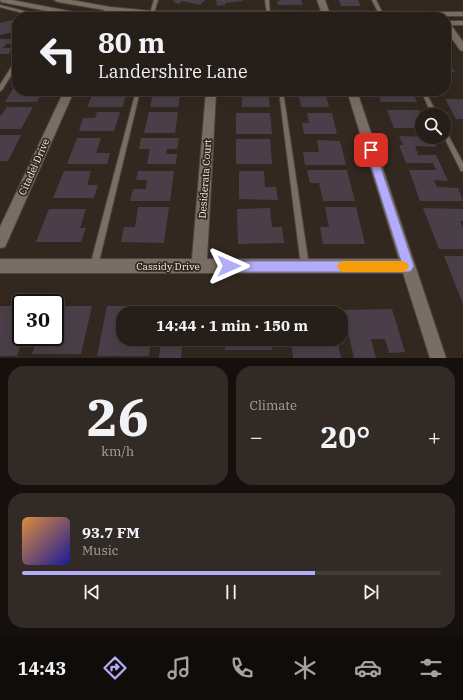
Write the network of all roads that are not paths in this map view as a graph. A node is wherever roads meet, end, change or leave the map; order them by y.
1 (2, 0) edge
2 (58, 0) edge
3 (156, 0) edge
4 (267, 0) edge
5 (321, 0) edge
6 (374, 0) edge
7 (0, 6) edge
8 (110, 9) junction
9 (23, 12) edge
10 (63, 12) edge
11 (108, 12) edge
12 (142, 12) edge
13 (152, 12) edge
14 (269, 12) edge
15 (325, 12) edge
16 (380, 12) edge
17 (463, 14) edge
18 (451, 15) edge
19 (451, 24) edge
20 (463, 24) edge
21 (451, 31) edge
22 (463, 48) edge
23 (12, 70) edge
24 (0, 89) edge
25 (67, 96) edge
26 (137, 96) edge
27 (211, 96) edge
28 (282, 96) edge
29 (354, 96) edge
30 (426, 96) edge
31 (432, 108) edge
32 (450, 144) edge
33 (463, 169) edge
34 (0, 242) edge
35 (0, 266) edge
36 (94, 266) junction
37 (199, 266) junction
38 (305, 266) junction
39 (409, 266) junction
40 (438, 358) edge

1 - 10 street
2 - 8 street
3 - 13 lane
4 - 14 lane
5 - 15 street
6 - 16 lane
7 - 9 lane
8 - 11 street
8 - 12 street
17 - 18 street
19 - 20 street
21 - 22 street
23 - 24 lane
25 - 34 street, Citadel Drive
26 - 36 lane
27 - 37 street, Desiderata Court
28 - 38 lane
29 - 39 street
30 - 31 lane
32 - 33 lane
35 - 36 street, Cassidy Drive
36 - 37 street, Cassidy Drive
37 - 38 street, Cassidy Drive
38 - 39 street, Cassidy Drive
39 - 40 street

